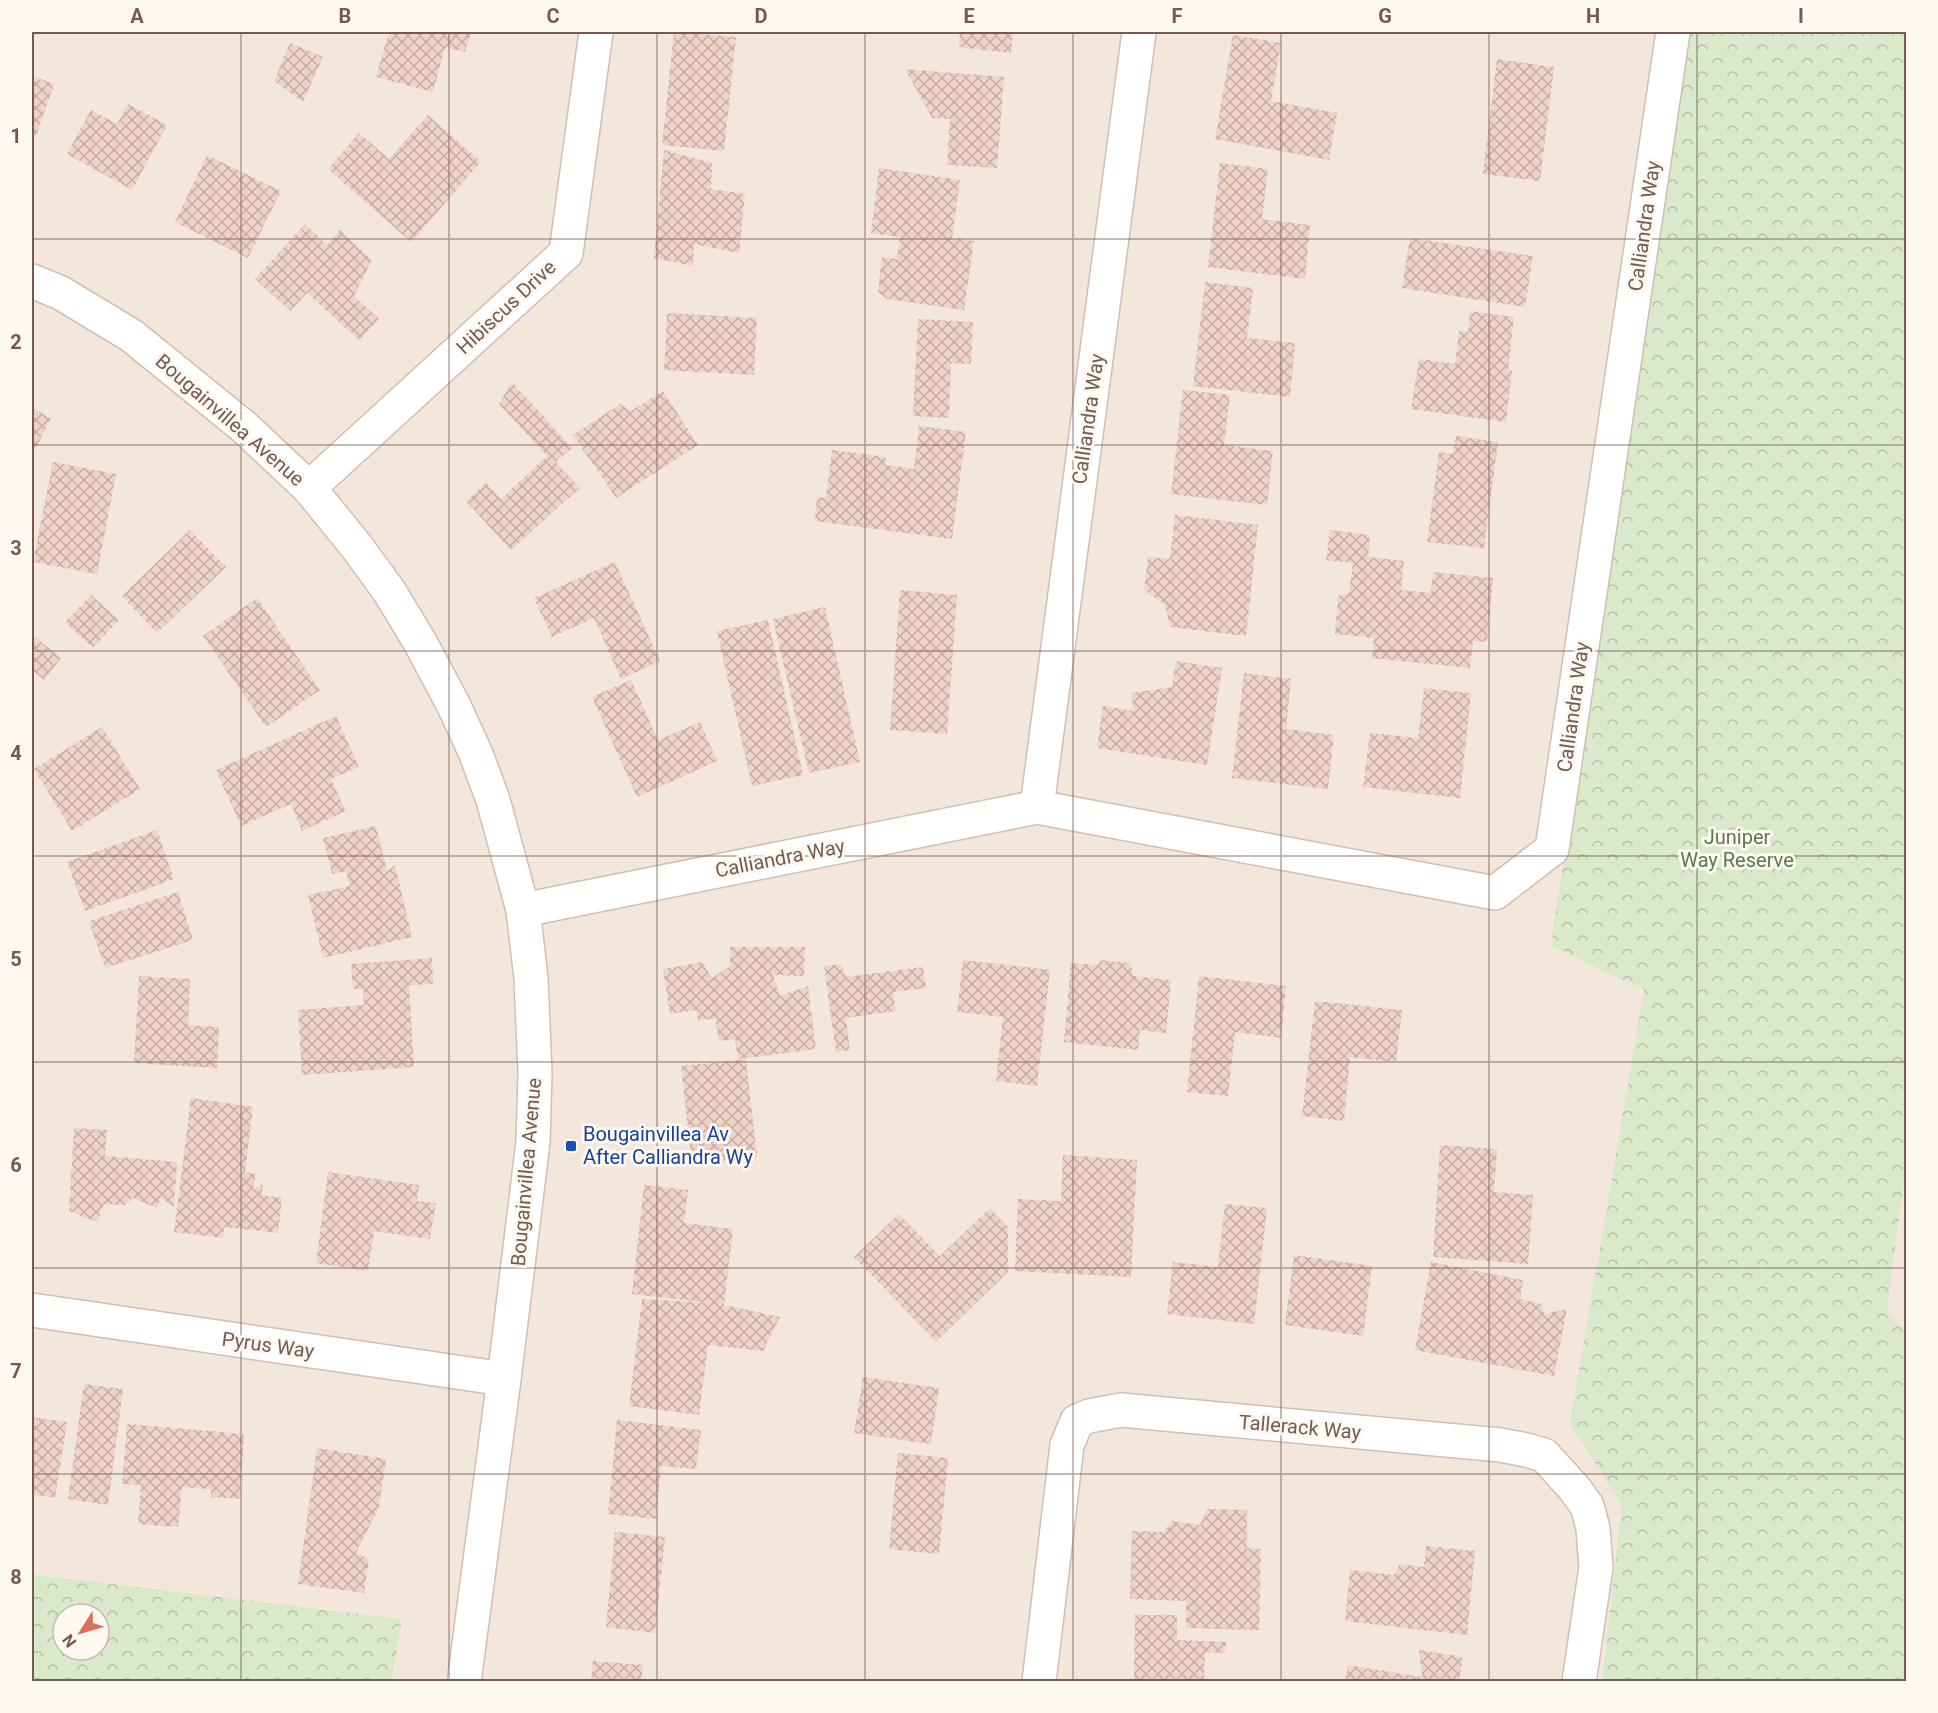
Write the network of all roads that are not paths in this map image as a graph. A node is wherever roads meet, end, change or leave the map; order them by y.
1 (596, 32) edge
2 (1139, 32) edge
3 (1673, 32) edge
4 (32, 280) edge
5 (309, 488) junction
6 (1037, 807) junction
7 (523, 910) junction
8 (32, 1310) edge
9 (504, 1379) junction
10 (464, 1682) edge
11 (1039, 1682) edge
12 (1580, 1682) edge

1 - 5 street, Hibiscus Drive
2 - 6 street, Calliandra Way
3 - 6 street, Calliandra Way
4 - 5 street, Bougainvillea Avenue
5 - 7 street, Bougainvillea Avenue
6 - 7 street, Calliandra Way
7 - 9 street, Bougainvillea Avenue
8 - 9 street, Pyrus Way
9 - 10 street, Bougainvillea Avenue
11 - 12 street, Tallerack Way

